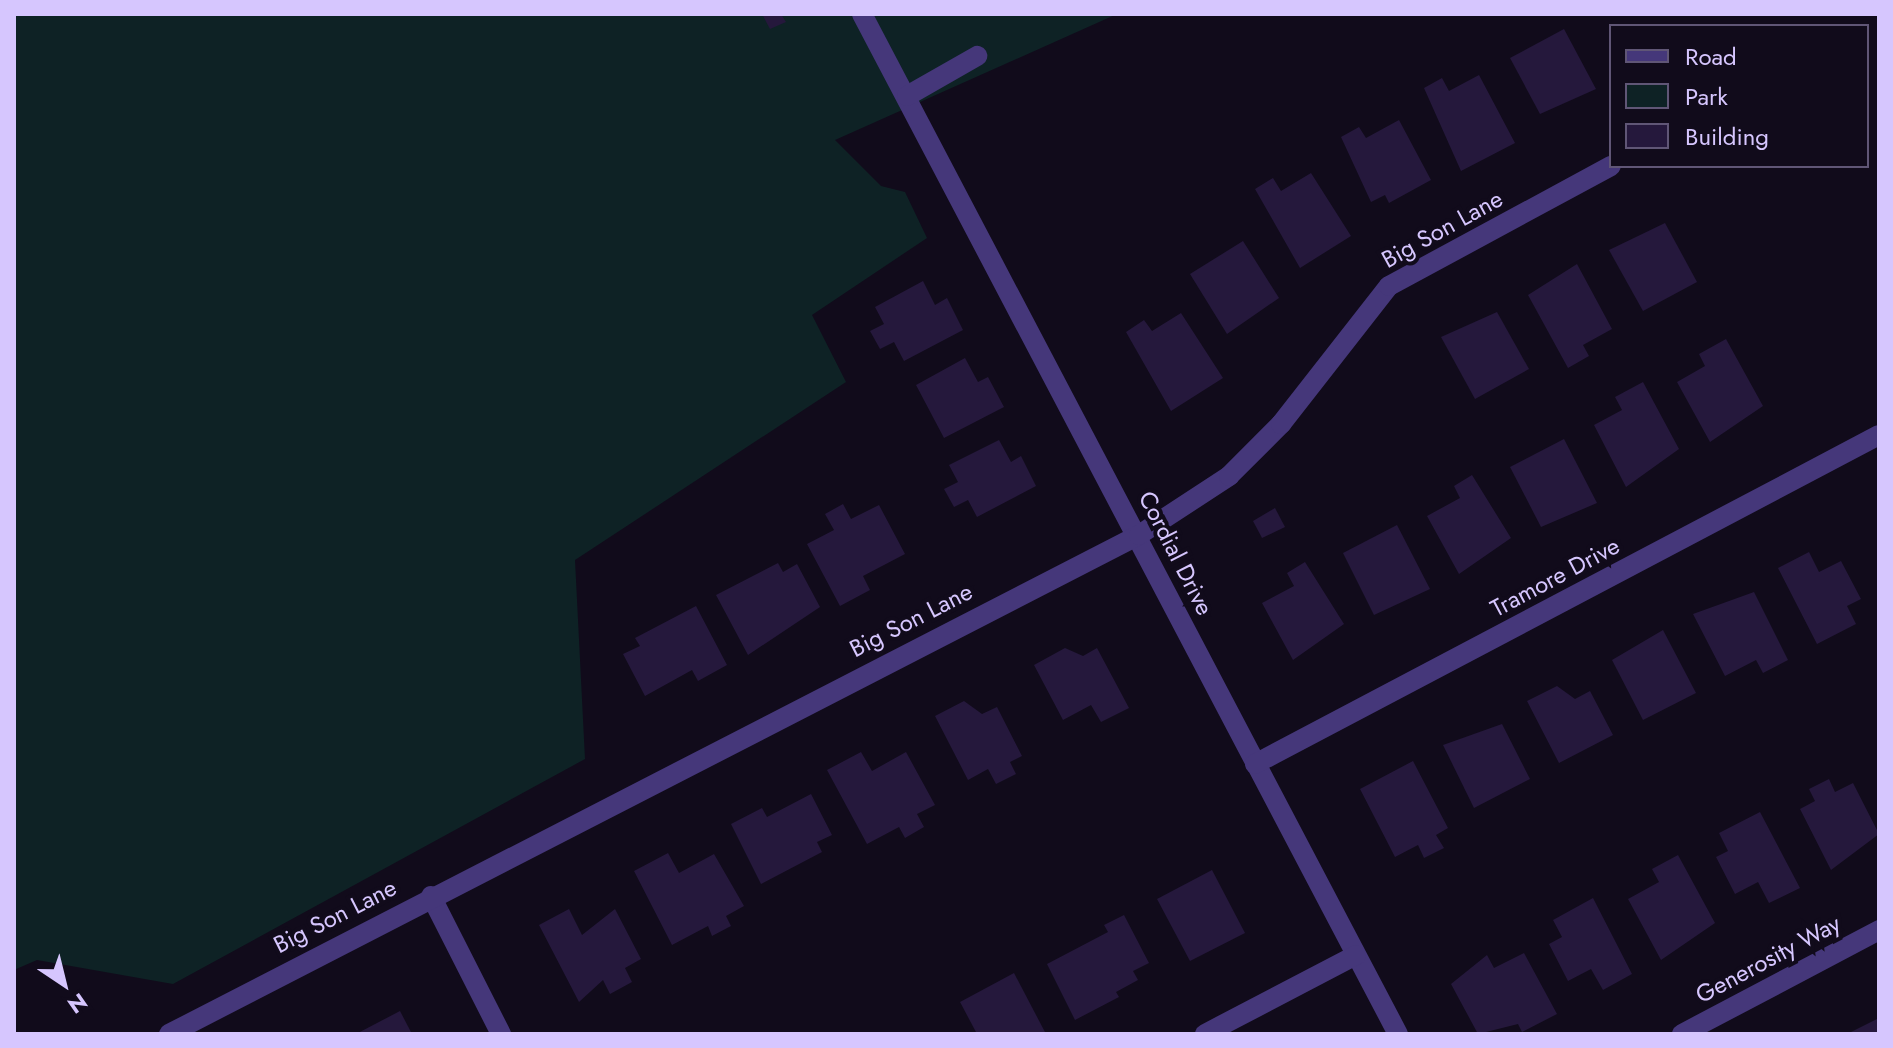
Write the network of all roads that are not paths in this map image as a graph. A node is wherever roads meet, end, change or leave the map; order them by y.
1 (862, 14) edge
2 (977, 56) dead end
3 (907, 96) junction
4 (1609, 167) edge
5 (1879, 435) edge
6 (1139, 535) junction
7 (1255, 764) junction
8 (431, 896) junction
9 (1879, 930) edge
10 (1356, 955) junction
11 (169, 1034) edge
12 (501, 1034) edge
13 (1205, 1034) edge
14 (1398, 1034) edge
15 (1682, 1034) edge

1 - 3 street, Cordial Drive
2 - 3 street
3 - 6 street, Cordial Drive
4 - 6 street, Big Son Lane
5 - 7 street, Tramore Drive
6 - 7 street, Cordial Drive
6 - 8 street, Big Son Lane
7 - 10 street, Cordial Drive
8 - 11 street, Big Son Lane
8 - 12 street
9 - 15 street, Generosity Way
10 - 13 street
10 - 14 street, Cordial Drive

